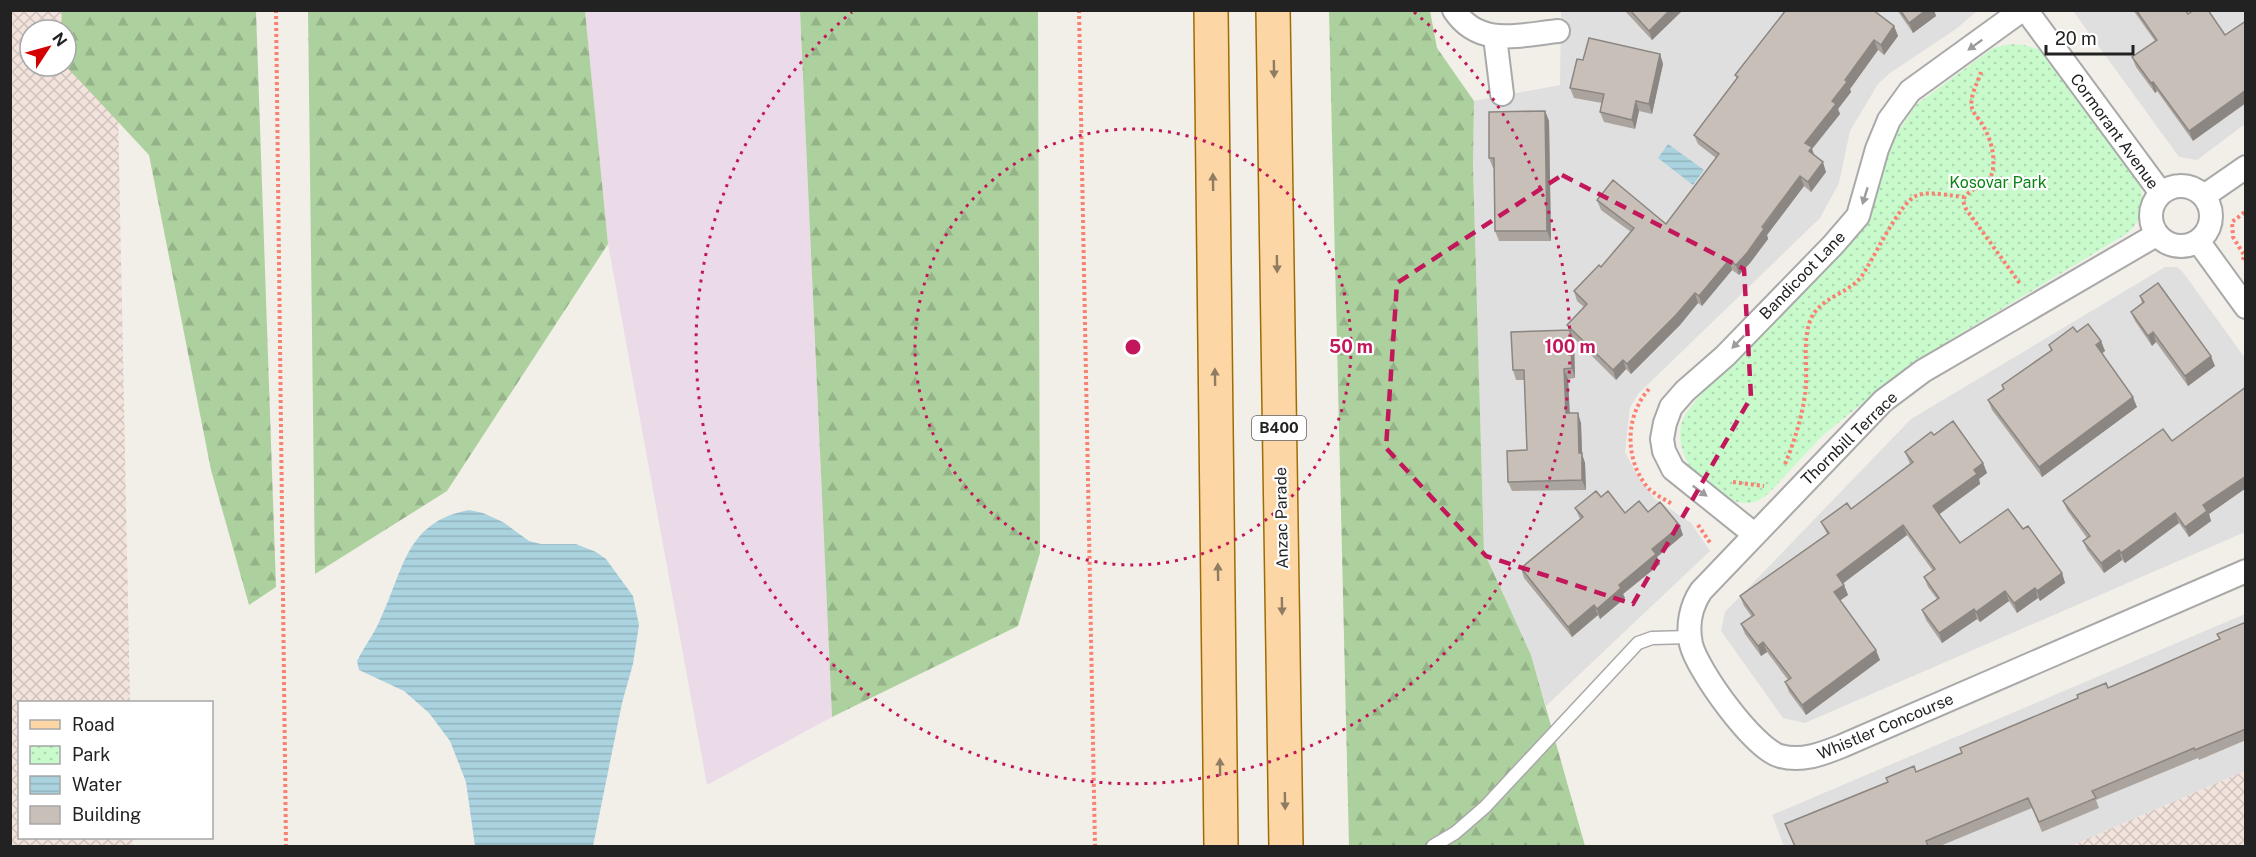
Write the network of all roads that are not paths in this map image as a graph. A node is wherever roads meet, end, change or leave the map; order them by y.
1 (1211, 10) edge
2 (1273, 10) edge
3 (1454, 10) edge
4 (2024, 10) edge
5 (1558, 31) dead end
6 (1496, 37) junction
7 (1502, 94) dead end
8 (2246, 167) edge
9 (2161, 193) junction
10 (2204, 196) junction
11 (2156, 235) junction
12 (2198, 241) junction
13 (2246, 307) edge
14 (1754, 534) junction
15 (2246, 571) edge
16 (1690, 637) junction
17 (1221, 846) edge
18 (1286, 846) edge
19 (1433, 846) edge

17 -> 1 main road
2 -> 18 main road, Anzac Parade / B400
3 - 6 street
4 - 9 street, Cormorant Avenue
4 -> 14 street, Bandicoot Lane
5 - 6 street
6 - 7 street
8 - 10 street
9 - 10 street
9 - 11 street
10 - 12 street
11 - 12 street
11 - 14 street, Thornbill Terrace
12 - 13 street
14 - 16 street, Thornbill Terrace
15 - 16 street, Whistler Concourse
16 - 19 lane

